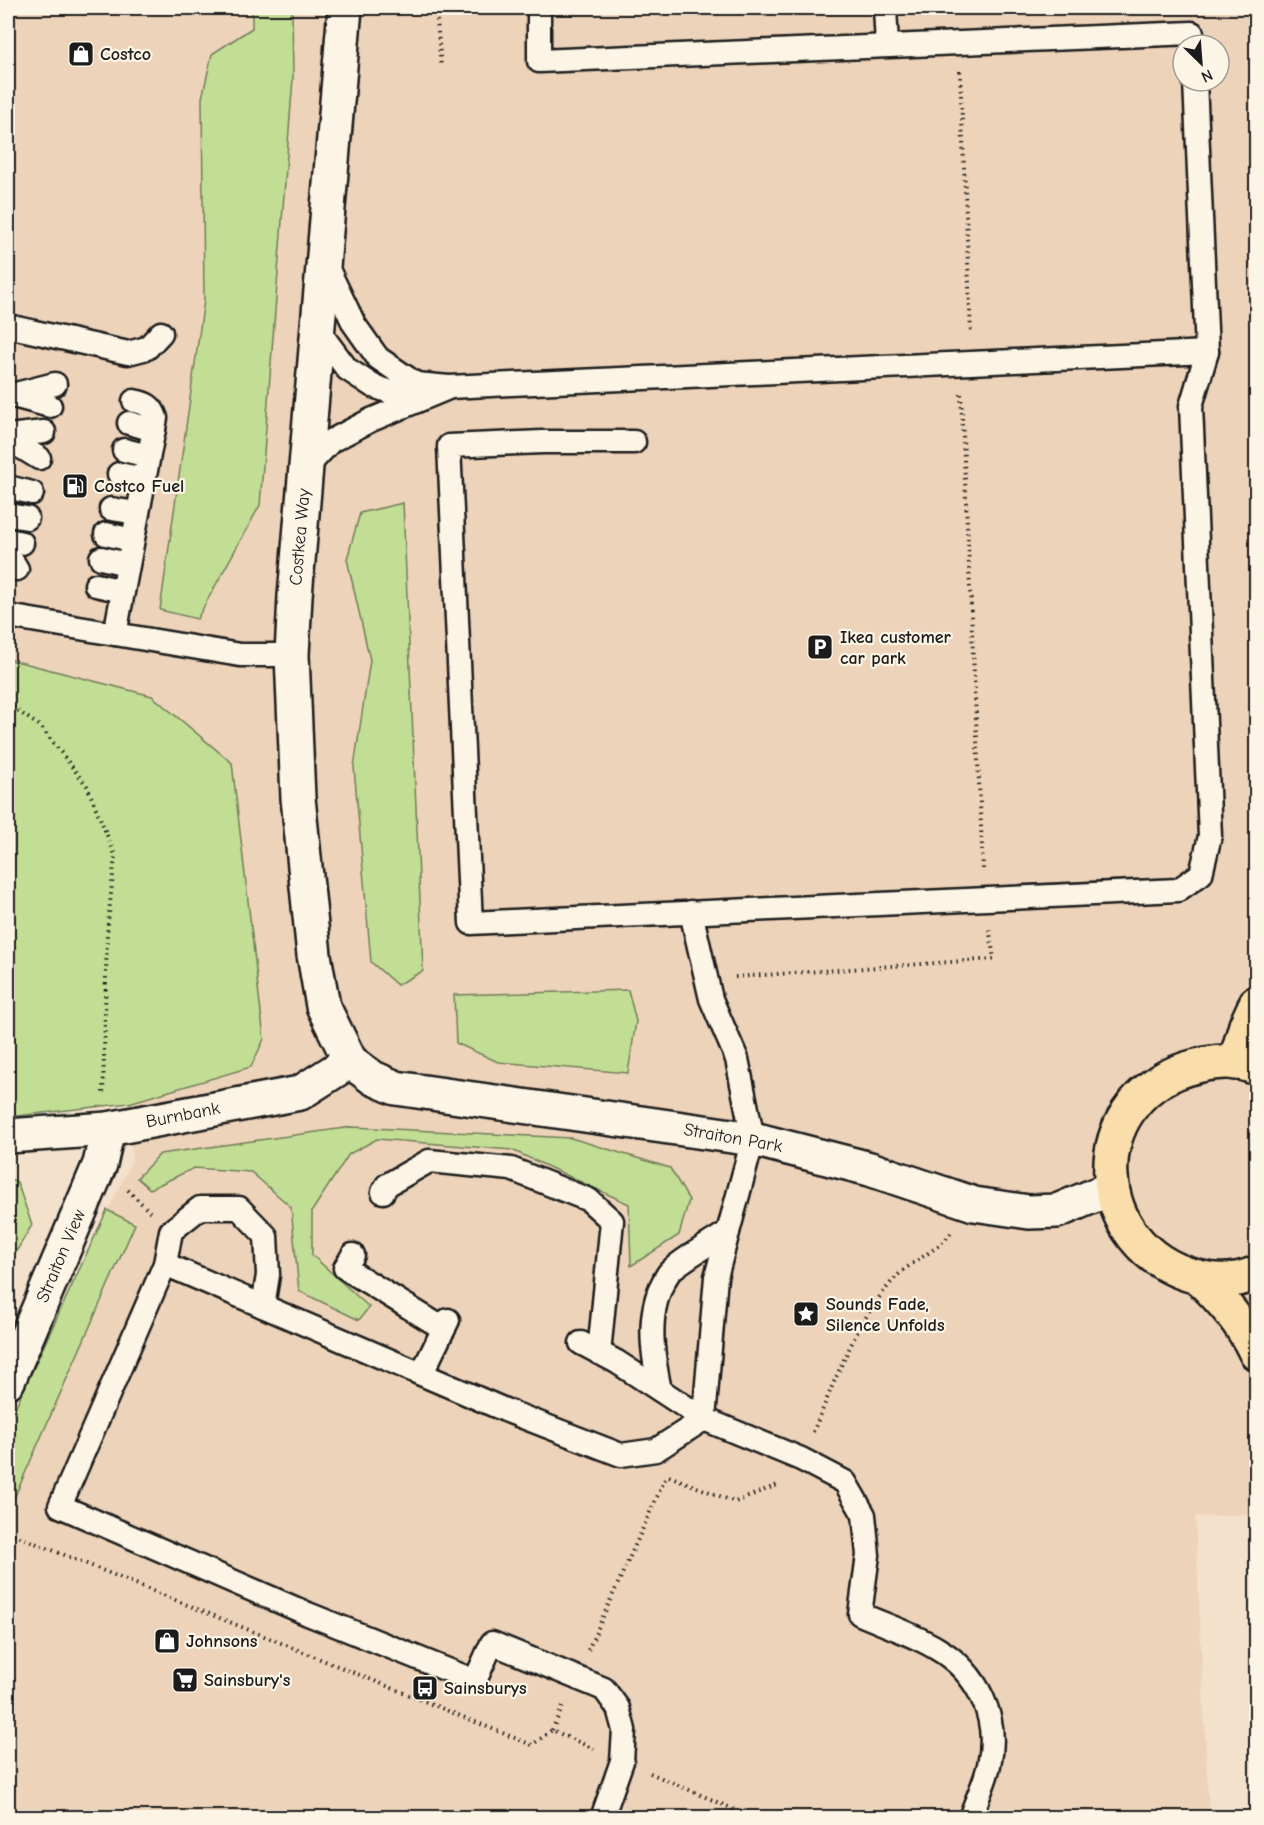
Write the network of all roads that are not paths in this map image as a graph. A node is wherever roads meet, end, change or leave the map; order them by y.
1 (345, 8) edge
2 (539, 8) edge
3 (885, 8) edge
4 (1171, 34) edge
5 (886, 45) junction
6 (1196, 93) edge
7 (323, 259) junction
8 (8, 327) edge
9 (318, 330) junction
10 (161, 333) dead end
11 (1207, 352) junction
12 (449, 387) junction
13 (52, 395) dead end
14 (9, 396) edge
15 (134, 401) dead end
16 (417, 401) junction
17 (129, 423) dead end
18 (154, 430) junction
19 (44, 432) dead end
20 (8, 437) edge
21 (634, 442) dead end
22 (124, 450) dead end
23 (148, 456) junction
24 (39, 458) dead end
25 (306, 468) junction
26 (119, 474) dead end
27 (144, 479) junction
28 (8, 487) edge
29 (32, 493) dead end
30 (111, 509) dead end
31 (137, 513) junction
32 (106, 534) dead end
33 (132, 540) junction
34 (101, 558) dead end
35 (127, 564) junction
36 (96, 585) dead end
37 (123, 591) junction
38 (8, 616) edge
39 (115, 634) junction
40 (292, 655) junction
41 (691, 912) junction
42 (1257, 1002) edge
43 (350, 1061) junction
44 (1246, 1066) edge
45 (108, 1129) junction
46 (8, 1136) edge
47 (753, 1139) junction
48 (1112, 1188) junction
49 (383, 1192) dead end
50 (728, 1232) junction
51 (353, 1255) dead end
52 (165, 1264) junction
53 (1257, 1273) edge
54 (1199, 1278) junction
55 (263, 1306) junction
56 (1257, 1353) edge
57 (422, 1373) junction
58 (8, 1381) edge
59 (660, 1390) junction
60 (704, 1419) junction
61 (602, 1818) edge
62 (970, 1818) edge

1 - 7 street, Costkea Way
2 - 5 lane
3 - 5 lane
4 - 5 lane
6 - 11 lane
7 - 9 street, Costkea Way
7 - 12 lane
8 - 10 lane
9 - 16 lane
9 - 25 street, Costkea Way
11 - 12 lane
11 - 41 lane
12 - 16 lane
13 - 14 lane
15 - 18 lane
16 - 25 lane
17 - 18 lane
18 - 23 lane
19 - 20 lane
20 - 24 lane
21 - 41 lane
22 - 23 lane
23 - 27 lane
25 - 40 street, Costkea Way
26 - 27 lane
27 - 31 lane
28 - 29 lane
30 - 31 lane
31 - 33 lane
32 - 33 lane
33 - 35 lane
34 - 35 lane
35 - 37 lane
36 - 37 lane
37 - 39 lane
38 - 39 lane
39 - 40 lane
40 - 43 street, Costkea Way
41 - 47 lane
42 - 44 main road
43 - 45 street, Burnbank
43 - 47 street, Straiton Park
44 - 48 main road
45 - 46 street, Burnbank
45 - 58 street, Straiton View
47 - 48 street, Straiton Park
47 - 50 lane
48 - 54 main road
49 - 59 lane
50 - 59 lane
50 - 60 lane
51 - 57 lane
52 - 55 lane
52 - 55 lane
52 - 61 lane
53 - 54 main road
54 - 56 main road
55 - 57 lane
57 - 60 lane
59 - 60 lane
60 - 62 lane

